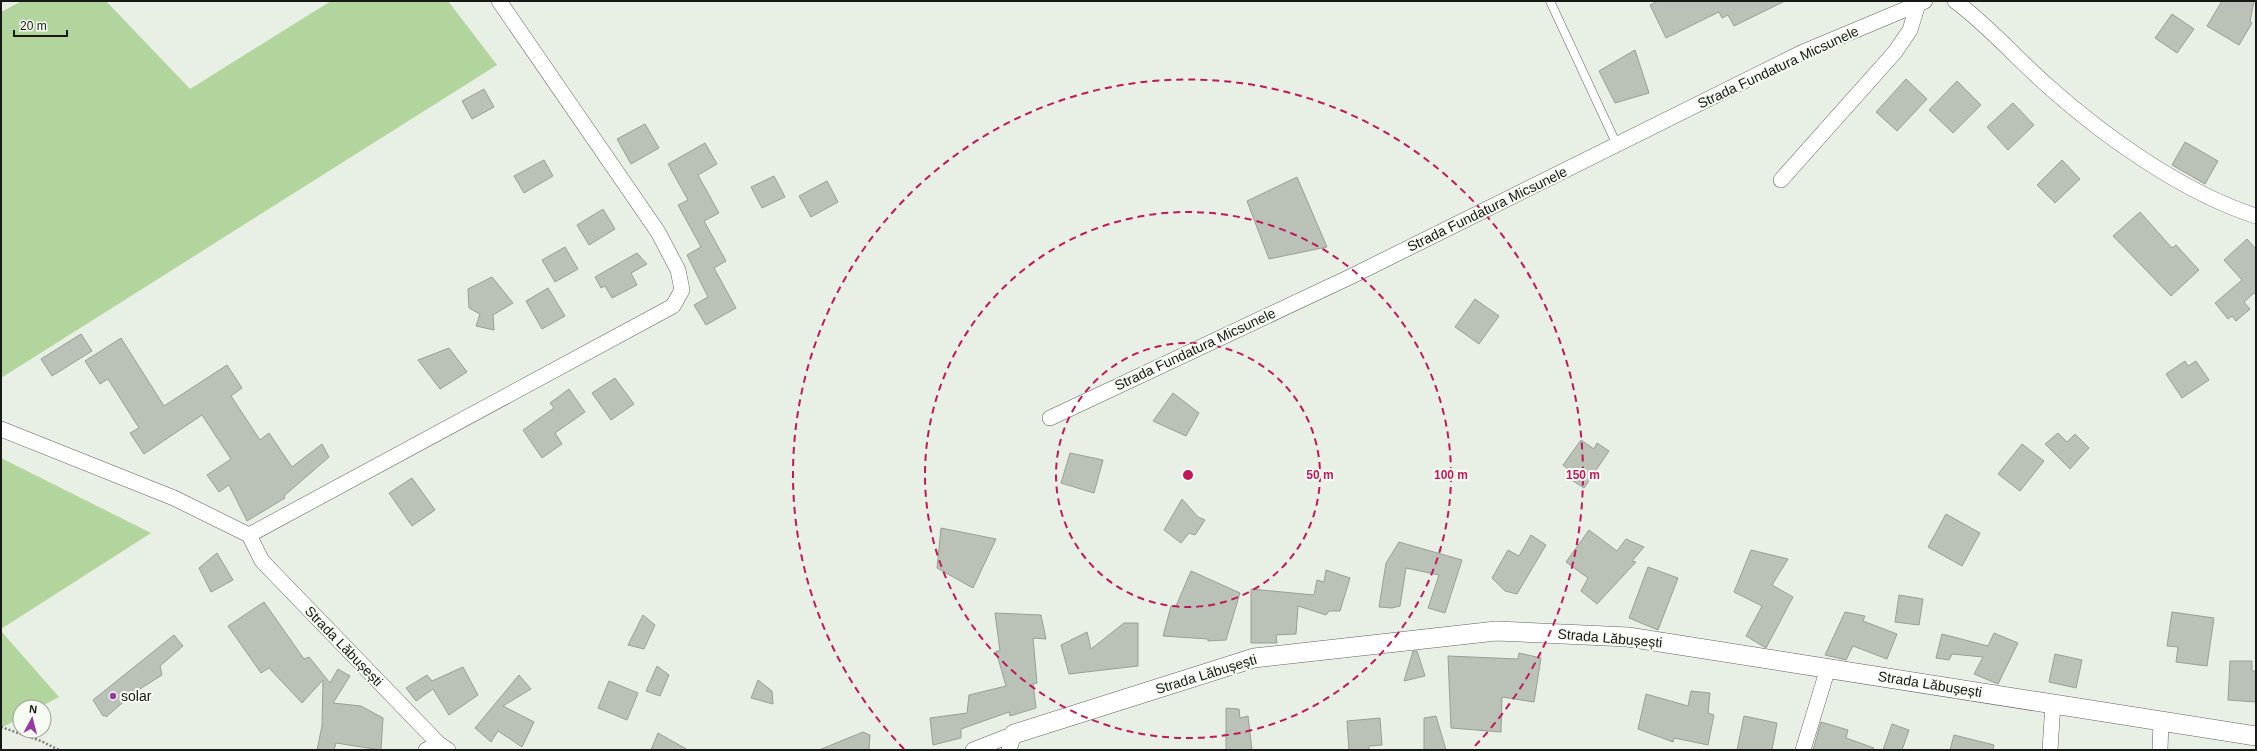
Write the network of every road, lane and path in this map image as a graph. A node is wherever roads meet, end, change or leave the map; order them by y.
1 (499, 1) edge
2 (1550, 1) edge
3 (1955, 1) edge
4 (1921, 2) edge
5 (1616, 145) junction
6 (1781, 180) dead end
7 (2256, 216) edge
8 (1050, 418) dead end
9 (1, 429) edge
10 (249, 535) junction
11 (1828, 668) junction
12 (2053, 703) junction
13 (2161, 721) junction
14 (1, 727) edge
15 (2256, 736) edge
16 (1012, 742) edge
17 (438, 748) edge
18 (59, 750) edge
19 (973, 750) edge
20 (1803, 750) edge
21 (2050, 750) edge
22 (2160, 750) edge

1 - 10 street
2 - 5 lane
3 - 7 street
4 - 5 street, Strada Fundatura Micsunele
4 - 6 street
5 - 8 street, Strada Fundatura Micsunele
9 - 10 street
10 - 17 street, Strada Lăbușești
11 - 12 street, Strada Lăbușești
11 - 16 street, Strada Lăbușești
11 - 20 street
12 - 13 street, Strada Lăbușești
12 - 21 street
13 - 15 street, Strada Lăbușești
13 - 22 street
14 - 18 path
16 - 19 street, Strada Lăbușești

